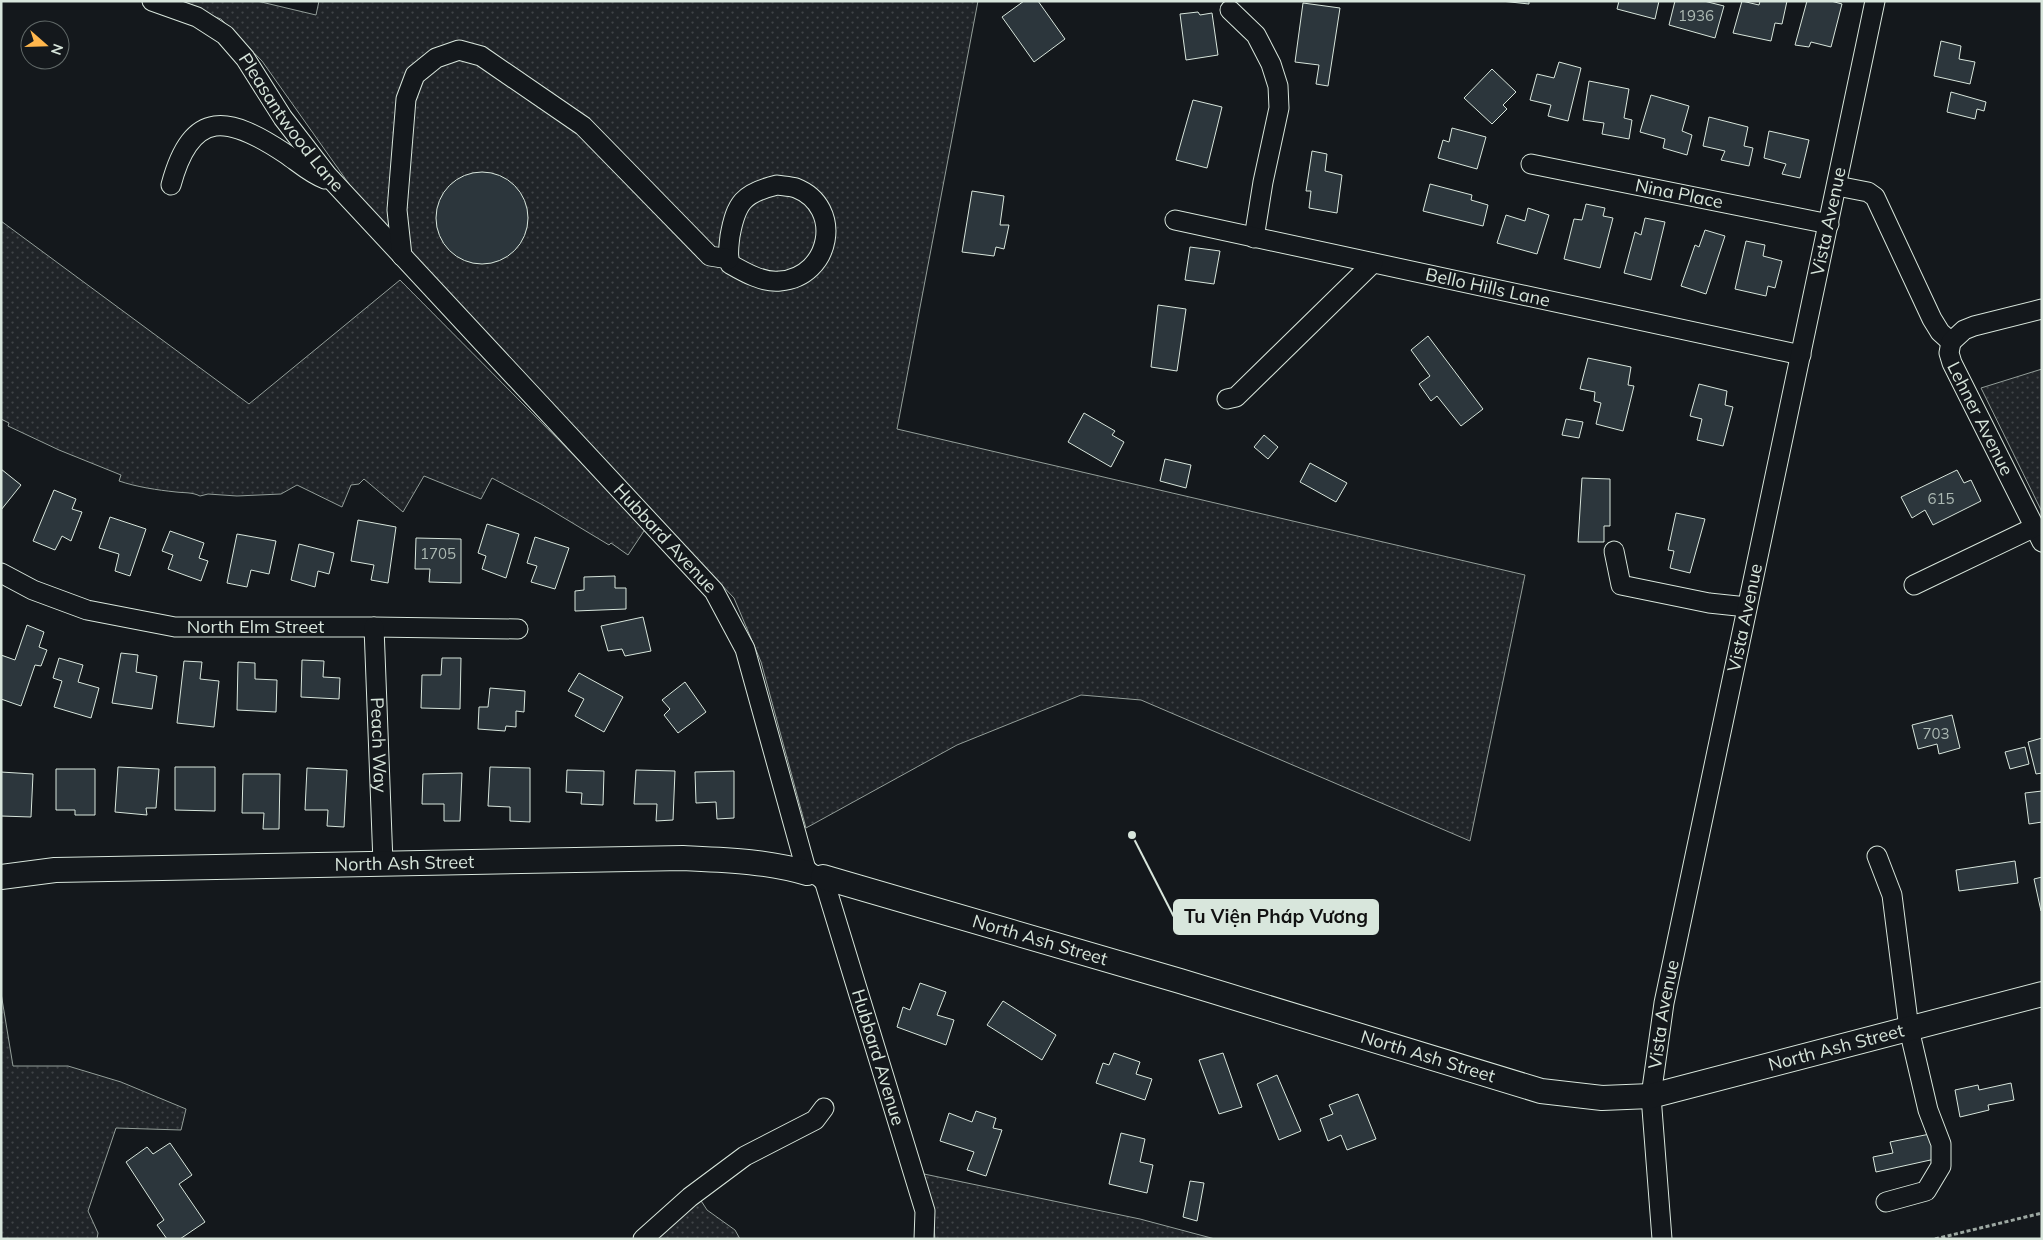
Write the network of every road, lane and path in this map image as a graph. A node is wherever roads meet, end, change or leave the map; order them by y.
1 (152, 1) edge
2 (1875, 1) edge
3 (1230, 10) dead end
4 (1531, 164) dead end
5 (335, 184) junction
6 (171, 185) dead end
7 (1837, 186) junction
8 (397, 210) junction
9 (1175, 220) dead end
10 (1829, 224) junction
11 (373, 225) junction
12 (1254, 238) junction
13 (729, 259) junction
14 (408, 263) junction
15 (1373, 263) junction
16 (2042, 309) edge
17 (1951, 342) junction
18 (1801, 355) junction
19 (1227, 399) dead end
20 (2038, 535) edge
21 (1614, 551) dead end
22 (1, 572) edge
23 (1914, 585) dead end
24 (1747, 607) junction
25 (374, 627) junction
26 (518, 629) dead end
27 (1877, 856) dead end
28 (383, 863) junction
29 (815, 875) junction
30 (1, 877) edge
31 (2042, 994) edge
32 (1909, 1030) junction
33 (1650, 1096) junction
34 (824, 1108) dead end
35 (1886, 1202) dead end
36 (2042, 1212) edge
37 (644, 1239) edge
38 (924, 1239) edge
39 (1662, 1239) edge
40 (1935, 1239) edge

1 - 5 street, Pleasantwood Lane
2 - 7 street, Vista Avenue
3 - 12 street
4 - 10 street, Nina Place
5 - 6 street
5 - 11 street, Pleasantwood Lane
7 - 10 street, Vista Avenue
7 - 17 street, Lehner Avenue
8 - 11 street
8 - 13 street
8 - 14 street
9 - 12 street, Bello Hills Lane
10 - 18 street, Vista Avenue
11 - 14 street, Pleasantwood Lane
12 - 15 street, Bello Hills Lane
13 - 13 street
14 - 29 street, Hubbard Avenue
15 - 18 street, Bello Hills Lane
15 - 19 street
16 - 17 street
17 - 20 street, Lehner Avenue
18 - 24 street, Vista Avenue
20 - 23 street
21 - 24 street
22 - 25 street, North Elm Street
24 - 33 street, Vista Avenue
25 - 26 street, North Elm Street
25 - 28 street, Peach Way
27 - 32 street
28 - 29 main road, North Ash Street
28 - 30 main road, North Ash Street
29 - 33 main road, North Ash Street
29 - 38 street, Hubbard Avenue
31 - 32 main road, North Ash Street
32 - 33 main road, North Ash Street
32 - 35 street
33 - 39 street, Vista Avenue
34 - 37 street
36 - 40 path

